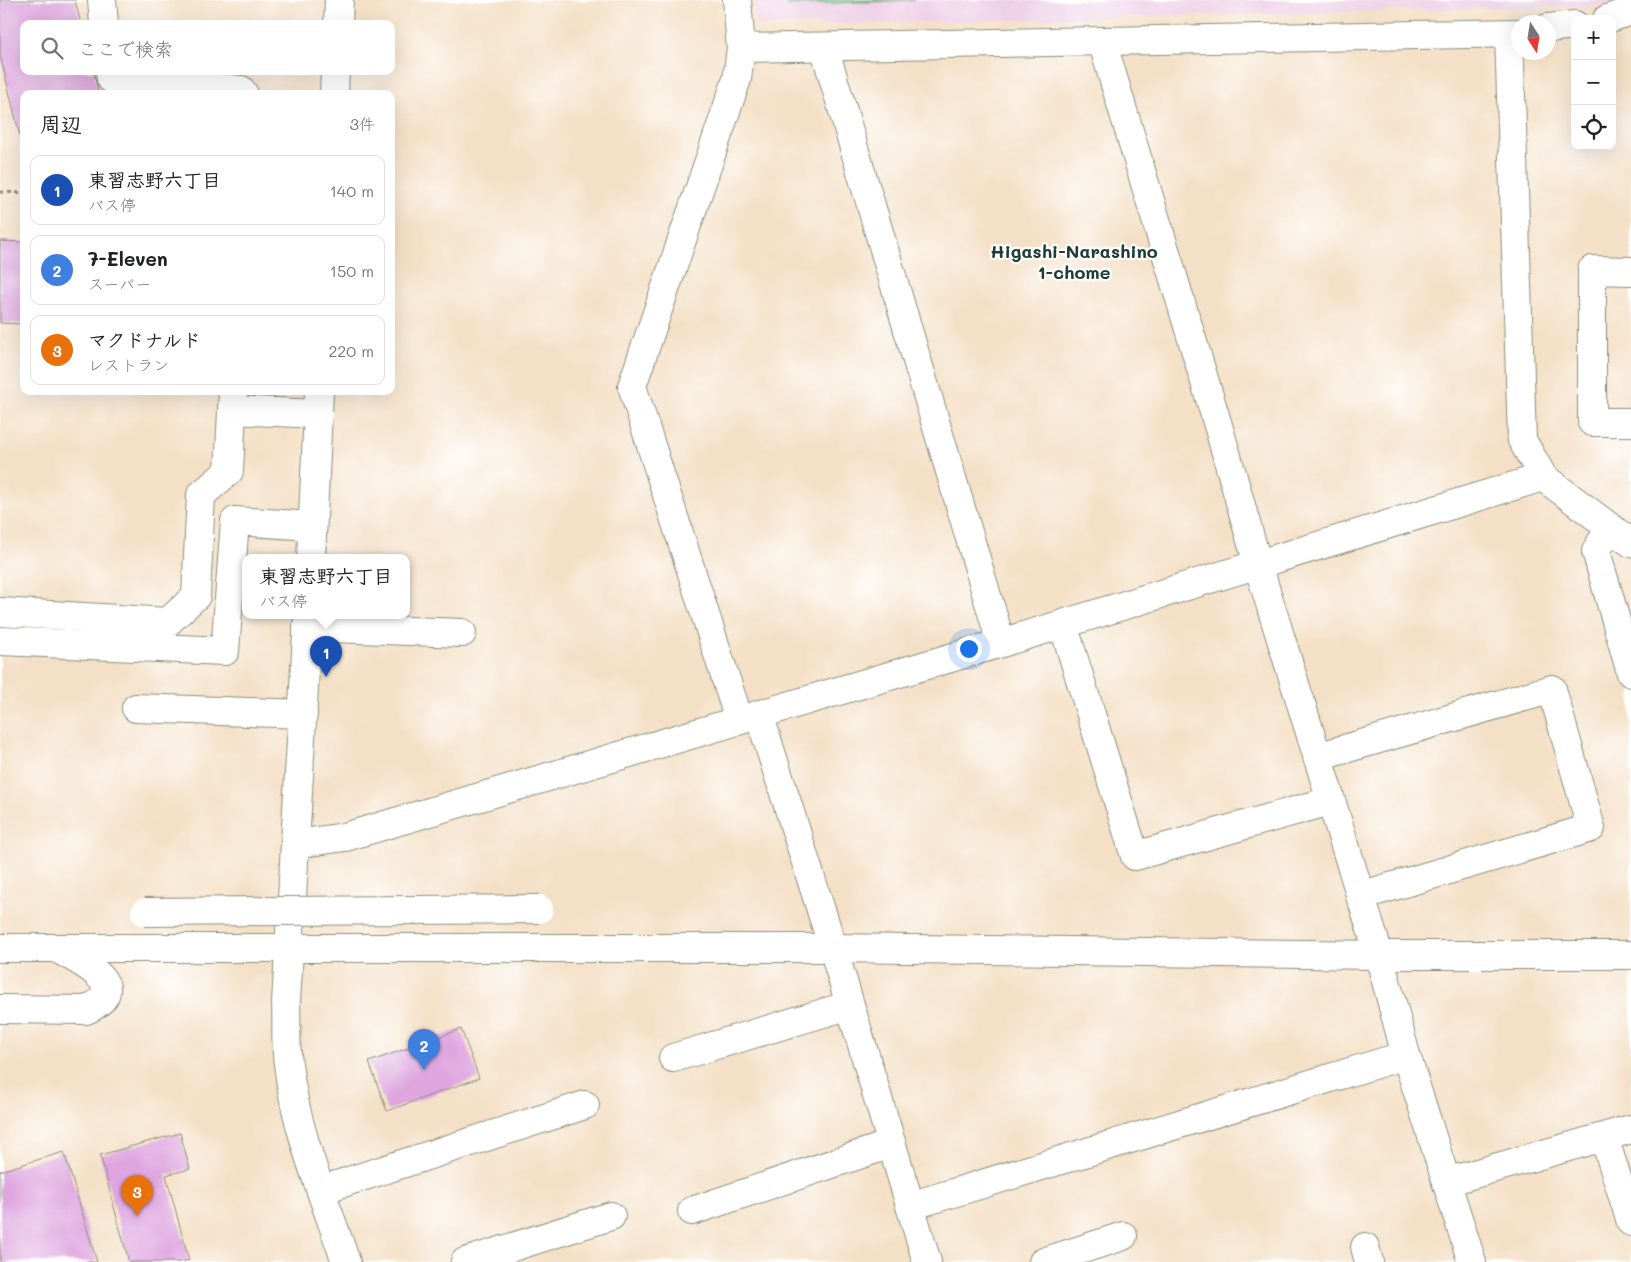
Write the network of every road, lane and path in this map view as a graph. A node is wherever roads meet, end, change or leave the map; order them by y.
1 (102, 0) edge
2 (339, 0) edge
3 (737, 0) edge
4 (1631, 11) edge
5 (1616, 16) edge
6 (104, 20) edge
7 (338, 20) edge
8 (1571, 25) edge
9 (1556, 27) edge
10 (1511, 33) edge
11 (1102, 40) junction
12 (824, 47) junction
13 (741, 48) junction
14 (1515, 60) edge
15 (110, 75) edge
16 (336, 75) edge
17 (241, 90) edge
18 (334, 90) edge
19 (0, 192) edge
20 (20, 193) edge
21 (1631, 271) edge
22 (232, 400) edge
23 (318, 402) edge
24 (1631, 422) edge
25 (1543, 477) junction
26 (312, 526) junction
27 (1610, 527) junction
28 (1631, 544) edge
29 (311, 554) edge
30 (1258, 565) junction
31 (0, 612) edge
32 (307, 621) edge
33 (1063, 624) junction
34 (462, 634) dead end
35 (0, 641) edge
36 (1001, 642) junction
37 (1631, 673) edge
38 (136, 708) dead end
39 (302, 714) junction
40 (749, 717) junction
41 (1317, 757) junction
42 (1330, 801) junction
43 (296, 844) junction
44 (1360, 896) junction
45 (539, 909) dead end
46 (146, 912) dead end
47 (0, 948) edge
48 (56, 948) junction
49 (833, 948) junction
50 (289, 949) junction
51 (1378, 955) junction
52 (1631, 955) edge
53 (850, 1005) junction
54 (0, 1009) edge
55 (1406, 1055) junction
56 (673, 1058) dead end
57 (585, 1105) dead end
58 (1631, 1129) edge
59 (1604, 1137) junction
60 (892, 1144) junction
61 (1446, 1182) junction
62 (321, 1190) junction
63 (910, 1206) junction
64 (692, 1211) dead end
65 (612, 1216) dead end
66 (1631, 1222) edge
67 (1123, 1236) dead end
68 (346, 1262) edge
69 (465, 1262) edge
70 (927, 1262) edge
71 (1043, 1262) edge
72 (1472, 1262) edge

1 - 6 street
2 - 7 street
3 - 13 street
4 - 5 street
8 - 9 street
10 - 11 street
11 - 12 street
11 - 30 street
12 - 13 street
12 - 36 street
13 - 40 street
14 - 25 street
15 - 17 street
16 - 18 street
19 - 20 path
21 - 24 street
22 - 23 street
22 - 31 street
23 - 26 street
25 - 27 street
25 - 30 street
26 - 29 street
26 - 35 street
27 - 28 street
27 - 37 street
30 - 33 street
30 - 41 street
32 - 34 street
32 - 39 street
33 - 36 street
33 - 42 street
36 - 40 street
38 - 39 street
39 - 43 street
40 - 43 street
40 - 49 street
41 - 42 street
41 - 44 street
42 - 44 street
43 - 50 street
44 - 51 street
45 - 46 street, bridge
47 - 48 street
48 - 50 street
48 - 54 street
49 - 50 street
49 - 51 street
49 - 53 street
50 - 62 street
51 - 52 street
51 - 55 street
53 - 56 street
53 - 60 street
55 - 61 street
55 - 63 street
57 - 62 street
58 - 59 street
59 - 61 street
59 - 66 street
60 - 63 street
60 - 64 street
61 - 72 street
62 - 68 street
63 - 70 street
65 - 69 street
67 - 71 street

